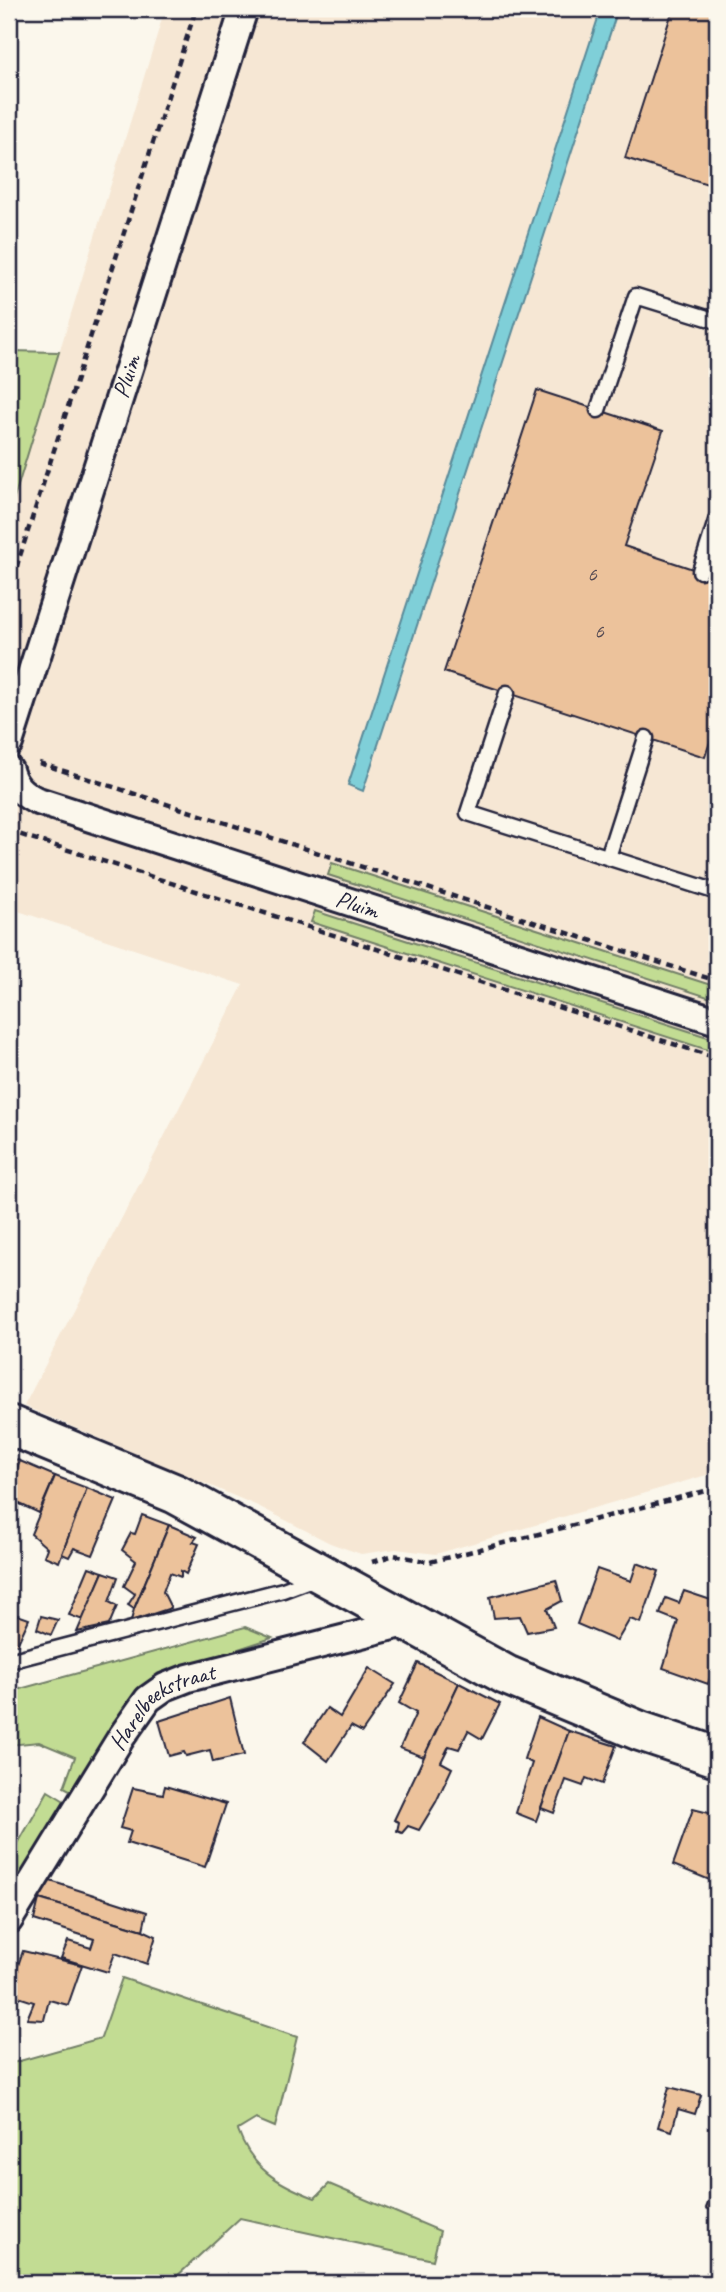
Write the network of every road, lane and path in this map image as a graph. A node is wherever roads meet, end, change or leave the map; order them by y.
1 (196, 9) edge
2 (244, 9) edge
3 (717, 321) edge
4 (598, 410) dead end
5 (717, 518) edge
6 (700, 571) dead end
7 (9, 590) edge
8 (507, 693) dead end
9 (646, 738) dead end
10 (9, 743) edge
11 (35, 761) dead end
12 (9, 770) edge
13 (9, 831) edge
14 (608, 857) junction
15 (717, 892) edge
16 (717, 981) edge
17 (717, 1021) edge
18 (717, 1058) edge
19 (9, 1425) edge
20 (717, 1488) edge
21 (335, 1581) junction
22 (409, 1622) junction
23 (9, 1661) edge
24 (717, 1757) edge
25 (9, 1920) edge

1 - 7 path
2 - 10 street, Pluim
3 - 4 lane
5 - 6 lane
8 - 14 lane
9 - 14 lane
11 - 16 path
12 - 17 street, Pluim
13 - 18 path
14 - 15 lane
19 - 21 street
20 - 21 path
21 - 22 street
21 - 23 lane
22 - 24 street
22 - 25 street, Harelbeekstraat

